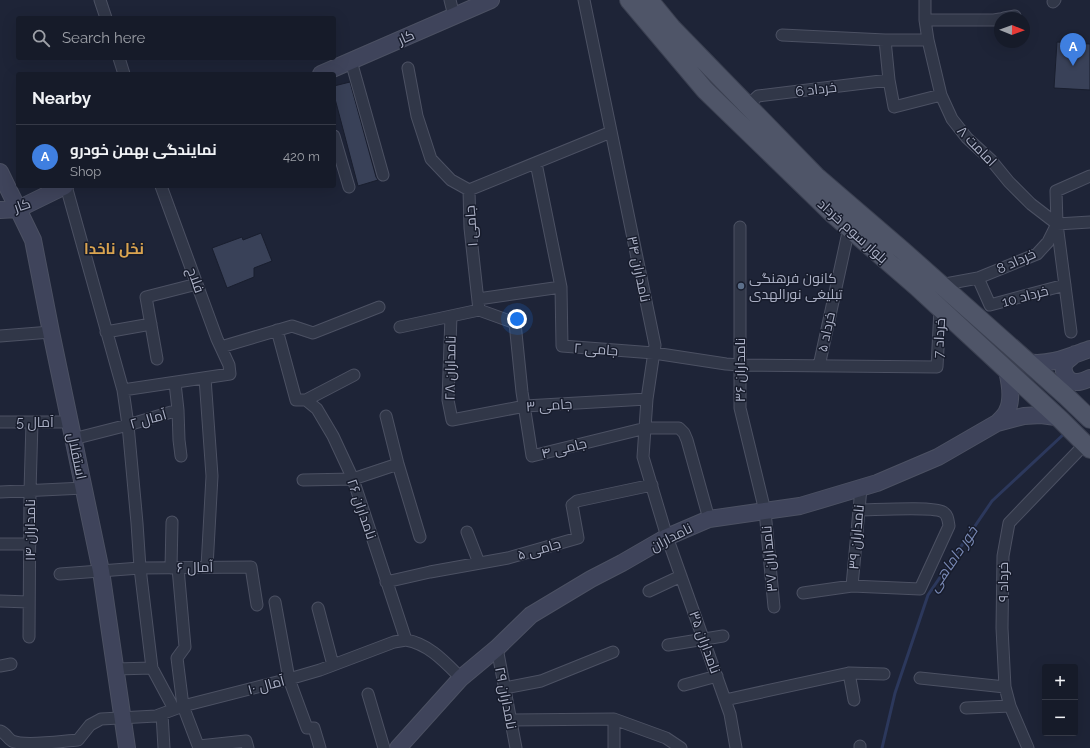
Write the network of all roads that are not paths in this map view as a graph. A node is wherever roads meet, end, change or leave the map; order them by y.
1 (100, 0) edge
2 (450, 0) edge
3 (491, 0) edge
4 (584, 0) edge
5 (629, 0) edge
6 (649, 0) edge
7 (925, 0) edge
8 (105, 16) edge
9 (454, 16) junction
10 (925, 20) junction
11 (994, 20) edge
12 (782, 35) dead end
13 (885, 40) junction
14 (928, 40) junction
15 (120, 60) edge
16 (351, 61) junction
17 (408, 68) dead end
18 (123, 72) edge
19 (326, 72) edge
20 (889, 80) junction
21 (941, 94) junction
22 (747, 106) junction
23 (611, 132) junction
24 (336, 143) edge
25 (536, 163) junction
26 (0, 172) edge
27 (383, 176) dead end
28 (1090, 176) edge
29 (349, 186) dead end
30 (61, 188) edge
31 (66, 188) edge
32 (162, 188) edge
33 (469, 190) junction
34 (18, 208) junction
35 (0, 210) edge
36 (1090, 222) edge
37 (1057, 224) junction
38 (740, 226) dead end
39 (849, 228) junction
40 (902, 250) junction
41 (888, 262) junction
42 (978, 278) junction
43 (197, 284) junction
44 (940, 285) junction
45 (1065, 285) junction
46 (561, 287) junction
47 (478, 305) junction
48 (379, 307) dead end
49 (940, 309) junction
50 (451, 316) junction
51 (151, 324) junction
52 (400, 327) dead end
53 (277, 330) junction
54 (51, 332) junction
55 (106, 332) junction
56 (1071, 332) dead end
57 (0, 336) edge
58 (221, 347) junction
59 (654, 352) junction
60 (1083, 352) edge
61 (157, 359) dead end
62 (1028, 362) junction
63 (740, 365) junction
64 (819, 366) junction
65 (1007, 371) junction
66 (354, 375) dead end
67 (206, 378) junction
68 (1090, 379) edge
69 (175, 383) junction
70 (123, 390) junction
71 (647, 399) junction
72 (306, 400) junction
73 (1071, 400) junction
74 (525, 406) junction
75 (178, 410) junction
76 (386, 416) dead end
77 (1058, 418) junction
78 (1090, 419) edge
79 (452, 420) joint
80 (0, 422) edge
81 (32, 422) junction
82 (70, 422) junction
83 (997, 423) junction
84 (128, 425) junction
85 (646, 428) junction
86 (73, 439) junction
87 (1085, 444) edge
88 (181, 456) dead end
89 (398, 464) junction
90 (352, 479) junction
91 (304, 480) dead end
92 (652, 485) junction
93 (84, 488) junction
94 (860, 488) junction
95 (30, 490) junction
96 (0, 492) edge
97 (858, 510) junction
98 (765, 511) junction
99 (709, 518) junction
100 (172, 522) dead end
101 (467, 532) dead end
102 (420, 536) dead end
103 (667, 537) junction
104 (0, 544) edge
105 (30, 544) junction
106 (480, 563) junction
107 (207, 567) junction
108 (140, 568) junction
109 (174, 568) junction
110 (101, 571) junction
111 (60, 574) dead end
112 (681, 576) junction
113 (386, 582) junction
114 (852, 586) junction
115 (649, 591) dead end
116 (803, 593) dead end
117 (0, 601) edge
118 (29, 602) junction
119 (275, 602) dead end
120 (257, 605) dead end
121 (774, 607) dead end
122 (318, 608) dead end
123 (723, 636) dead end
124 (29, 637) dead end
125 (703, 638) junction
126 (406, 640) junction
127 (668, 645) dead end
128 (497, 648) junction
129 (613, 652) dead end
130 (334, 664) junction
131 (152, 668) junction
132 (116, 669) junction
133 (849, 673) junction
134 (884, 674) dead end
135 (717, 676) junction
136 (461, 678) junction
137 (920, 678) dead end
138 (289, 679) junction
139 (684, 685) dead end
140 (1005, 687) junction
141 (505, 688) junction
142 (368, 694) dead end
143 (725, 700) junction
144 (854, 700) dead end
145 (1010, 706) junction
146 (179, 708) junction
147 (966, 708) dead end
148 (162, 714) junction
149 (123, 717) junction
150 (614, 719) junction
151 (511, 720) junction
152 (0, 731) edge
153 (199, 747) edge
154 (127, 748) edge
155 (164, 748) edge
156 (248, 748) edge
157 (320, 748) edge
158 (384, 748) edge
159 (398, 748) edge
160 (516, 748) edge
161 (614, 748) edge
162 (681, 748) edge
163 (736, 748) edge
164 (1028, 748) edge

1 - 8 street
2 - 9 street
3 - 9 street, کار
4 - 23 street, نامداران ۳۴
5 - 39 main road, بلوار سوم خرداد
6 - 22 main road, بلوار سوم خرداد
7 - 10 street, امامت ۸
9 - 16 street, کار
10 - 11 street
10 - 14 street, امامت ۸
12 - 13 street
13 - 14 street
13 - 20 street
14 - 21 street, امامت ۸
15 - 18 street
16 - 19 street, کار
16 - 27 street
17 - 33 street
20 - 21 street
20 - 22 street, خرداد 6
21 - 37 street, امامت ۸
22 - 40 main road, بلوار سوم خرداد
23 - 25 street, جامی ۱
23 - 59 street, نامداران ۳۴
24 - 29 street
25 - 33 street, جامی ۱
25 - 46 street
26 - 34 street, استقلال
28 - 37 street, خرداد 8
30 - 34 street, کار
31 - 55 street
32 - 43 street, فلاح
33 - 47 street, جامی ۱
34 - 35 street, کار
34 - 54 street, استقلال
36 - 37 street
37 - 42 street, خرداد 8
37 - 45 street
38 - 63 street, نامداران ۳۶
39 - 41 main road, بلوار سوم خرداد
39 - 64 street, خرداد ۵
40 - 41 main road
40 - 44 main road, بلوار سوم خرداد
41 - 49 main road, بلوار سوم خرداد
42 - 44 street, خرداد 8
42 - 45 street, خرداد 10
43 - 51 street
43 - 58 street, فلاح
44 - 62 main road, بلوار سوم خرداد
45 - 56 street
46 - 47 street
46 - 59 street, جامی ۲
47 - 50 street
47 - 74 street
48 - 53 street
49 - 64 street, خرداد 7
49 - 65 main road, بلوار سوم خرداد
50 - 52 street
50 - 79 street, نامداران ۲۸
51 - 55 street
51 - 61 street
53 - 58 street
53 - 72 street, نامداران ۲۶
54 - 57 street
54 - 82 street, استقلال
55 - 70 street
58 - 67 street, فلاح
59 - 63 street
59 - 71 street, نامداران ۳۴
60 - 62 street
60 - 68 street
62 - 73 main road, بلوار سوم خرداد
63 - 64 street
63 - 98 street, نامداران ۳۶
65 - 77 main road, بلوار سوم خرداد
65 - 83 street, نامداران
66 - 72 street
67 - 69 street
67 - 107 street
68 - 73 street
69 - 70 street
69 - 75 street
70 - 84 street
71 - 74 street, جامی ۳
71 - 85 street, نامداران ۳۴
72 - 90 street, نامداران ۲۶
73 - 78 main road, بلوار سوم خرداد
74 - 79 street, جامی ۳
74 - 85 street, جامی ۴
75 - 84 street, آمال ۲
75 - 88 street, آمال ۲
76 - 89 street
77 - 83 street, نامداران
77 - 87 main road, بلوار سوم خرداد
80 - 81 street, آمال 5
81 - 82 street, آمال 5
81 - 95 street, نامداران ۱۴
82 - 86 street, استقلال
83 - 94 street, نامداران
84 - 86 street, آمال ۲
84 - 108 street
85 - 92 street, نامداران ۳۴
85 - 99 street
86 - 93 street, استقلال
87 - 140 street, خرداد ۹
89 - 90 street
89 - 102 street
90 - 91 street
90 - 113 street, نامداران ۲۶
92 - 103 street, نامداران ۳۴
92 - 106 street, جامی ۵
93 - 95 street
93 - 110 street, استقلال
94 - 97 street, نامداران ۳۹
94 - 98 street, نامداران
95 - 96 street
95 - 105 street, نامداران ۱۴
97 - 114 street, نامداران ۳۹
97 - 114 street
98 - 99 street, نامداران
98 - 121 street, نامداران ۳۷
99 - 103 street, نامداران
100 - 109 street
101 - 106 street
103 - 112 street, نامداران ۳۵
103 - 128 street, نامداران
104 - 105 street
105 - 118 street, نامداران ۱۴
106 - 113 street, جامی ۵
107 - 109 street, آمال ۶
107 - 120 street, آمال ۶
108 - 109 street, آمال ۶
108 - 110 street, آمال ۶
108 - 131 street
109 - 146 street
110 - 111 street
110 - 132 street, استقلال
112 - 115 street
112 - 125 street, نامداران ۳۵
113 - 126 street, نامداران ۲۶
114 - 116 street
117 - 118 street
118 - 124 street, نامداران ۱۴
119 - 138 street
122 - 130 street
123 - 125 street
125 - 127 street
125 - 135 street, نامداران ۳۵
126 - 130 street, آمال ۱۰
126 - 136 street
128 - 136 street, نامداران
128 - 141 street, نامداران ۲۹
129 - 141 street
130 - 138 street, آمال ۱۰
131 - 132 street
131 - 146 street
132 - 149 street, استقلال
133 - 134 street
133 - 143 street
133 - 144 street
135 - 139 street
135 - 143 street, نامداران ۳۵
136 - 159 street, نامداران
137 - 140 street
138 - 146 street, آمال ۱۰
138 - 157 street
140 - 145 street, خرداد ۹
141 - 151 street, نامداران ۲۹
142 - 158 street
143 - 163 street, نامداران ۳۵
145 - 147 street
145 - 164 street, خرداد ۹
146 - 148 street, آمال ۱۰
146 - 153 street
148 - 149 street, آمال ۱۰
148 - 155 street
149 - 152 street, آمال ۱۰
149 - 154 street, استقلال
150 - 151 street
150 - 161 street
150 - 162 street
151 - 160 street, نامداران ۲۹
153 - 156 street

